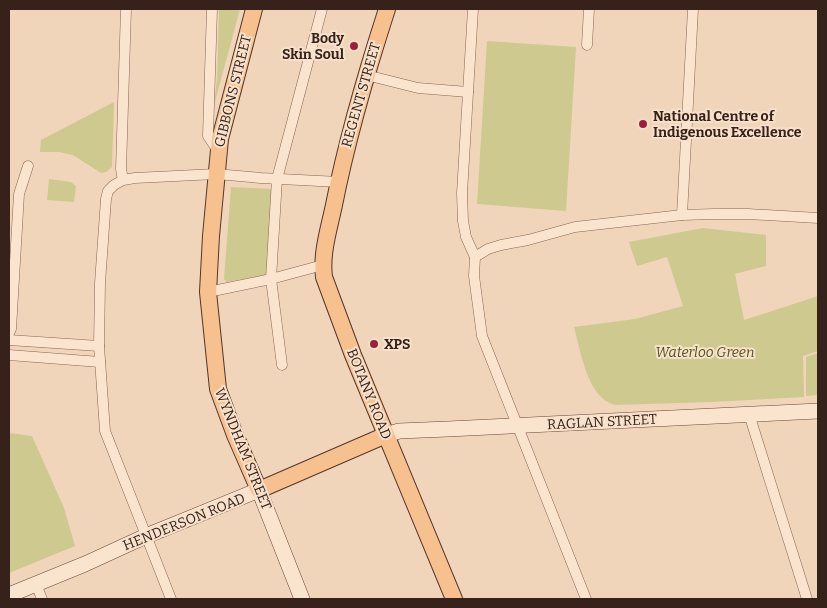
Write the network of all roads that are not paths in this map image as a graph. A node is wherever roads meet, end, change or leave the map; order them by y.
1 (126, 9) edge
2 (212, 9) edge
3 (254, 9) edge
4 (322, 9) edge
5 (387, 9) edge
6 (473, 9) edge
7 (589, 9) edge
8 (693, 9) edge
9 (587, 45) dead end
10 (366, 75) junction
11 (468, 92) junction
12 (218, 152) junction
13 (28, 166) dead end
14 (216, 174) junction
15 (277, 179) junction
16 (123, 180) junction
17 (338, 182) junction
18 (682, 215) junction
19 (818, 218) edge
20 (475, 257) junction
21 (323, 265) junction
22 (271, 279) junction
23 (208, 292) junction
24 (9, 333) edge
25 (9, 340) edge
26 (99, 346) junction
27 (9, 355) edge
28 (100, 362) junction
29 (282, 365) dead end
30 (818, 411) edge
31 (749, 414) junction
32 (518, 426) junction
33 (386, 435) junction
34 (259, 490) junction
35 (146, 536) junction
36 (36, 584) junction
37 (9, 595) edge
38 (42, 599) edge
39 (171, 599) edge
40 (302, 599) edge
41 (454, 599) edge
42 (586, 599) edge
43 (807, 599) edge

1 - 16 street
2 - 12 street
3 - 12 main road, GIBBONS STREET
4 - 15 street
5 - 10 main road, REGENT STREET
6 - 11 street
7 - 9 street
8 - 18 street
10 - 11 street
10 - 17 main road, REGENT STREET
11 - 20 street
12 - 14 main road, GIBBONS STREET
13 - 24 street
14 - 15 street
14 - 16 street
14 - 23 main road, WYNDHAM STREET
15 - 17 street
15 - 22 street
16 - 26 street
17 - 21 main road, BOTANY ROAD
18 - 19 street
18 - 20 street
20 - 32 street
21 - 22 street
21 - 33 main road, BOTANY ROAD
22 - 23 street
22 - 29 street
23 - 34 main road, WYNDHAM STREET
25 - 26 street
26 - 28 street
27 - 28 street
28 - 35 street
30 - 31 street, RAGLAN STREET
31 - 32 street, RAGLAN STREET
31 - 43 street
32 - 33 street, RAGLAN STREET
32 - 42 street
33 - 34 main road, HENDERSON ROAD
33 - 41 main road, BOTANY ROAD
34 - 35 street, HENDERSON ROAD
34 - 40 street, WYNDHAM STREET
35 - 36 street, HENDERSON ROAD
35 - 39 street
36 - 37 street, HENDERSON ROAD
36 - 38 street

